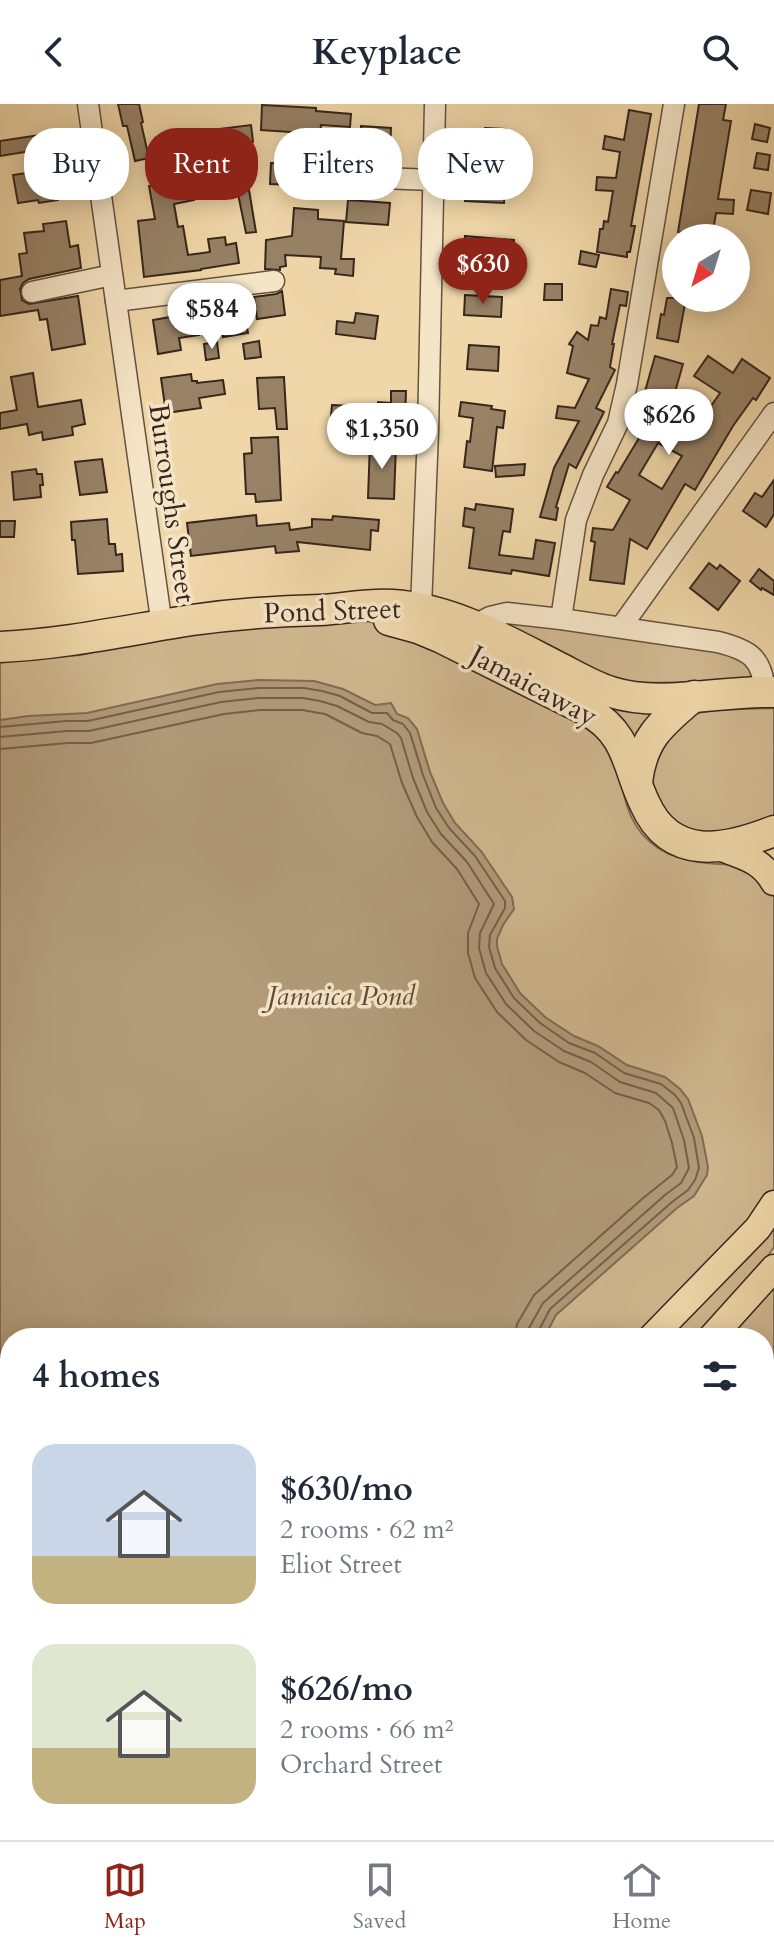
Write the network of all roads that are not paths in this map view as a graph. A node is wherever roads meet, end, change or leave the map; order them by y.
1 (88, 104) edge
2 (435, 104) edge
3 (674, 104) edge
4 (434, 128) edge
5 (432, 200) edge
6 (112, 275) junction
7 (274, 281) dead end
8 (32, 292) dead end
9 (116, 301) junction
10 (774, 413) edge
11 (421, 608) junction
12 (324, 610) junction
13 (561, 619) junction
14 (475, 625) junction
15 (162, 626) junction
16 (621, 627) junction
17 (0, 647) edge
18 (769, 691) edge
19 (694, 696) junction
20 (637, 782) junction
21 (774, 831) edge
22 (719, 847) junction
23 (774, 882) edge
24 (774, 1204) edge
25 (774, 1268) edge
26 (661, 1328) edge
27 (720, 1328) edge

1 - 6 street, Burroughs Street
2 - 4 street
3 - 13 street
5 - 11 street
6 - 8 street
6 - 9 street, Burroughs Street
7 - 9 street
9 - 15 street, Burroughs Street
10 - 16 street
11 - 12 highway, Pond Street
11 - 14 highway, Pond Street
12 - 15 highway, Pond Street
12 - 20 highway, Jamaicaway
13 - 14 street
13 - 16 street
14 - 19 highway, Jamaicaway
15 - 17 highway, Pond Street
16 - 18 street
18 - 19 highway, Jamaicaway
19 - 20 highway
20 - 22 highway, Jamaicaway
21 - 22 highway, Jamaicaway
22 - 23 main road
24 - 26 main road
25 - 27 main road

